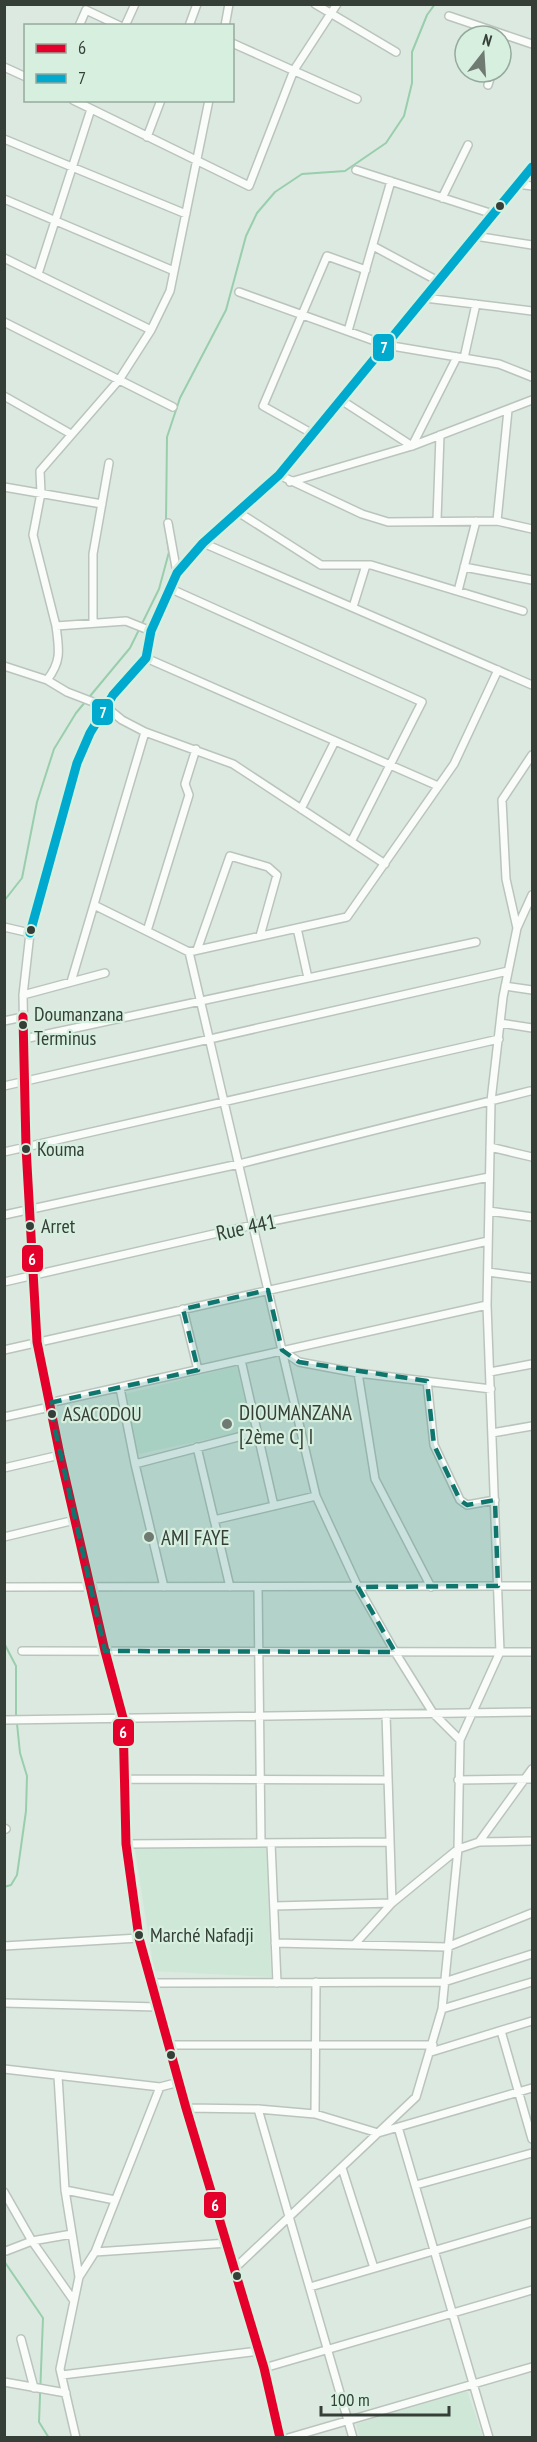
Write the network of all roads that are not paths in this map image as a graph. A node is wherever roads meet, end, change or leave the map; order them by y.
1 (135, 4) edge
2 (197, 4) edge
3 (229, 4) edge
4 (315, 4) edge
5 (337, 4) edge
6 (331, 14) junction
7 (449, 16) dead end
8 (80, 24) edge
9 (116, 24) edge
10 (126, 24) edge
11 (190, 24) edge
12 (225, 24) edge
13 (469, 24) edge
14 (513, 40) edge
15 (234, 44) edge
16 (532, 44) edge
17 (396, 52) dead end
18 (4, 67) edge
19 (294, 70) junction
20 (24, 76) edge
21 (357, 99) dead end
22 (77, 102) edge
23 (160, 102) edge
24 (209, 102) edge
25 (91, 109) junction
26 (147, 137) junction
27 (4, 139) edge
28 (468, 145) dead end
29 (197, 161) junction
30 (532, 166) edge
31 (72, 167) junction
32 (356, 170) dead end
33 (391, 181) junction
34 (519, 184) junction
35 (532, 186) edge
36 (442, 198) junction
37 (4, 199) edge
38 (186, 214) junction
39 (493, 214) junction
40 (55, 222) junction
41 (475, 236) junction
42 (532, 245) edge
43 (373, 246) junction
44 (4, 258) edge
45 (366, 270) junction
46 (174, 271) junction
47 (38, 274) junction
48 (438, 281) junction
49 (239, 292) dead end
50 (425, 298) junction
51 (476, 304) junction
52 (532, 311) edge
53 (302, 315) junction
54 (4, 322) edge
55 (151, 330) junction
56 (348, 331) junction
57 (386, 345) junction
58 (460, 357) junction
59 (532, 377) edge
60 (119, 380) junction
61 (4, 396) edge
62 (341, 400) junction
63 (532, 400) edge
64 (173, 407) dead end
65 (508, 410) junction
66 (71, 434) junction
67 (313, 434) junction
68 (440, 435) junction
69 (412, 446) junction
70 (109, 463) dead end
71 (279, 475) junction
72 (290, 482) junction
73 (4, 487) edge
74 (41, 493) junction
75 (102, 504) junction
76 (238, 512) junction
77 (437, 520) junction
78 (476, 521) junction
79 (497, 521) junction
80 (168, 523) dead end
81 (532, 529) edge
82 (203, 543) junction
83 (366, 565) junction
84 (464, 567) junction
85 (177, 573) junction
86 (532, 580) edge
87 (169, 588) junction
88 (458, 591) junction
89 (353, 607) junction
90 (523, 611) dead end
91 (93, 622) junction
92 (56, 626) junction
93 (151, 631) junction
94 (146, 658) junction
95 (4, 666) edge
96 (498, 670) junction
97 (47, 680) junction
98 (532, 685) edge
99 (106, 707) junction
100 (145, 732) junction
101 (335, 741) junction
102 (196, 749) junction
103 (532, 755) edge
104 (389, 765) junction
105 (438, 786) junction
106 (301, 809) junction
107 (351, 843) junction
108 (385, 864) junction
109 (532, 894) edge
110 (94, 905) junction
111 (4, 927) edge
112 (297, 928) junction
113 (517, 928) junction
114 (147, 931) junction
115 (30, 933) junction
116 (260, 936) junction
117 (476, 942) dead end
118 (197, 950) junction
119 (189, 952) junction
120 (508, 971) junction
121 (105, 973) dead end
122 (308, 978) junction
123 (72, 982) junction
124 (505, 986) junction
125 (532, 990) edge
126 (23, 995) junction
127 (200, 1001) junction
128 (23, 1017) junction
129 (4, 1021) edge
130 (500, 1023) junction
131 (532, 1028) edge
132 (24, 1039) junction
133 (499, 1039) junction
134 (210, 1040) junction
135 (25, 1082) junction
136 (4, 1086) edge
137 (530, 1091) dead end
138 (492, 1101) junction
139 (224, 1103) junction
140 (26, 1147) junction
141 (490, 1147) junction
142 (4, 1152) edge
143 (532, 1157) edge
144 (239, 1164) junction
145 (489, 1177) junction
146 (30, 1209) junction
147 (489, 1210) junction
148 (4, 1215) edge
149 (532, 1217) edge
150 (253, 1225) junction
151 (488, 1241) junction
152 (488, 1272) junction
153 (32, 1276) junction
154 (532, 1278) edge
155 (4, 1282) edge
156 (268, 1290) junction
157 (487, 1305) junction
158 (183, 1309) junction
159 (37, 1342) junction
160 (4, 1350) edge
161 (282, 1350) junction
162 (241, 1360) junction
163 (532, 1364) edge
164 (198, 1370) junction
165 (490, 1372) junction
166 (358, 1373) junction
167 (427, 1381) junction
168 (120, 1388) junction
169 (491, 1389) junction
170 (50, 1405) junction
171 (4, 1417) edge
172 (532, 1426) edge
173 (257, 1432) junction
174 (492, 1433) junction
175 (197, 1447) junction
176 (60, 1455) junction
177 (135, 1464) junction
178 (4, 1468) edge
179 (316, 1496) junction
180 (495, 1500) junction
181 (274, 1506) junction
182 (75, 1520) junction
183 (214, 1520) junction
184 (4, 1537) edge
185 (532, 1586) edge
186 (4, 1587) edge
187 (91, 1587) junction
188 (164, 1587) junction
189 (230, 1587) junction
190 (258, 1587) junction
191 (358, 1587) junction
192 (431, 1587) junction
193 (498, 1587) junction
194 (22, 1651) dead end
195 (105, 1651) junction
196 (259, 1652) junction
197 (395, 1652) junction
198 (500, 1652) junction
199 (532, 1652) edge
200 (532, 1712) edge
201 (433, 1713) junction
202 (472, 1713) junction
203 (386, 1714) junction
204 (260, 1716) junction
205 (123, 1718) junction
206 (4, 1720) edge
207 (459, 1740) junction
208 (532, 1769) edge
209 (126, 1779) junction
210 (529, 1779) edge
211 (260, 1780) junction
212 (387, 1780) junction
213 (458, 1780) junction
214 (532, 1841) edge
215 (390, 1842) junction
216 (480, 1842) junction
217 (261, 1843) junction
218 (271, 1843) junction
219 (126, 1844) junction
220 (458, 1849) junction
221 (392, 1903) junction
222 (274, 1906) junction
223 (532, 1913) edge
224 (139, 1938) junction
225 (275, 1943) junction
226 (354, 1945) junction
227 (4, 1946) edge
228 (447, 1947) junction
229 (532, 1954) edge
230 (316, 1982) junction
231 (444, 1982) junction
232 (532, 1982) edge
233 (152, 1983) junction
234 (277, 1983) junction
235 (4, 2003) edge
236 (158, 2007) junction
237 (442, 2009) junction
238 (532, 2021) edge
239 (501, 2031) junction
240 (168, 2045) junction
241 (316, 2045) junction
242 (432, 2049) junction
243 (4, 2069) edge
244 (58, 2076) junction
245 (179, 2082) junction
246 (160, 2087) junction
247 (532, 2088) edge
248 (519, 2092) junction
249 (186, 2108) junction
250 (258, 2109) junction
251 (315, 2114) junction
252 (399, 2127) junction
253 (378, 2133) junction
254 (532, 2139) edge
255 (532, 2153) edge
256 (342, 2168) junction
257 (416, 2185) junction
258 (65, 2190) junction
259 (4, 2192) edge
260 (115, 2200) junction
261 (290, 2217) junction
262 (532, 2222) edge
263 (72, 2234) junction
264 (32, 2241) junction
265 (228, 2243) junction
266 (435, 2251) junction
267 (6, 2252) dead end
268 (95, 2252) junction
269 (235, 2268) junction
270 (374, 2268) junction
271 (79, 2277) junction
272 (310, 2287) junction
273 (532, 2290) edge
274 (74, 2301) junction
275 (453, 2313) junction
276 (21, 2339) dead end
277 (328, 2349) junction
278 (259, 2351) junction
279 (532, 2367) edge
280 (264, 2368) junction
281 (62, 2375) junction
282 (4, 2382) edge
283 (474, 2384) junction
284 (34, 2388) junction
285 (66, 2393) junction
286 (348, 2420) junction
287 (76, 2438) edge
288 (280, 2438) edge
289 (288, 2438) edge
290 (353, 2438) edge
291 (489, 2438) edge

1 - 10 street
2 - 11 street
3 - 12 street
4 - 6 street
5 - 6 street
6 - 17 street
6 - 19 street
7 - 13 street
8 - 9 street
14 - 16 street
15 - 19 street
18 - 20 street
19 - 21 street
19 - 29 street
22 - 25 street
23 - 26 street
24 - 29 street
25 - 26 street
25 - 31 street
26 - 29 street
27 - 31 street
28 - 36 street
29 - 38 street
30 - 34 street
31 - 38 street
31 - 40 street
32 - 33 street
33 - 36 street
33 - 43 street
34 - 35 street
34 - 39 street
36 - 39 street
37 - 40 street
38 - 46 street
39 - 41 street
40 - 46 street
40 - 47 street
41 - 42 street
41 - 48 street
43 - 45 street
43 - 48 street
44 - 47 street
45 - 53 street
45 - 56 street
46 - 55 street
47 - 55 street
48 - 50 street
49 - 53 street
50 - 51 street
50 - 57 street
51 - 52 street
51 - 58 street
53 - 56 street
53 - 67 street
54 - 60 street
55 - 60 street
56 - 57 street
57 - 58 street
57 - 62 street
58 - 59 street
58 - 69 street
60 - 64 street
60 - 66 street
61 - 66 street
62 - 67 street
62 - 69 street
63 - 65 street
65 - 68 street
65 - 79 street
66 - 74 street
67 - 71 street
68 - 69 street
68 - 77 street
69 - 72 street
70 - 75 street
71 - 72 street
71 - 76 street
72 - 77 street
73 - 74 street
74 - 75 street
74 - 92 street
75 - 91 street
76 - 82 street
76 - 83 street
77 - 78 street
78 - 79 street
78 - 84 street
79 - 81 street
80 - 85 street
82 - 85 street
82 - 89 street
83 - 88 street
83 - 89 street
84 - 86 street
84 - 88 street
85 - 87 street
87 - 93 street
87 - 104 street
88 - 90 street
89 - 96 street
91 - 92 street
91 - 93 street
92 - 97 street
93 - 94 street
94 - 99 street
94 - 101 street
95 - 97 street
96 - 98 street
96 - 105 street
97 - 99 street
99 - 100 street
99 - 115 street
100 - 102 street
100 - 110 street
101 - 104 street
101 - 106 street
102 - 106 street
102 - 114 street
103 - 113 street
104 - 105 street
104 - 107 street
105 - 108 street
106 - 107 street
107 - 108 street
108 - 112 street
109 - 113 street
110 - 114 street
110 - 123 street
111 - 115 street
112 - 116 street
112 - 122 street
113 - 120 street
114 - 119 street
115 - 126 street
116 - 118 street
116 - 118 street
117 - 122 street
118 - 119 street
119 - 127 street
120 - 124 street
120 - 134 street
121 - 123 street
122 - 127 street
123 - 126 street
124 - 125 street
124 - 130 street
126 - 128 street
127 - 132 street
127 - 134 street
128 - 129 street
128 - 132 street
130 - 131 street
130 - 133 street
132 - 135 street
133 - 138 street
133 - 139 street
134 - 135 street
134 - 139 street
135 - 136 street
135 - 140 street
137 - 138 street
138 - 141 street
138 - 144 street
139 - 140 street
139 - 144 street
140 - 142 street
140 - 146 street
141 - 143 street
141 - 145 street
144 - 146 street
144 - 150 street
145 - 147 street
145 - 150 street, Rue 441
146 - 148 street
146 - 153 street
147 - 149 street
147 - 151 street
150 - 153 street, Rue 441
150 - 156 street
151 - 152 street
151 - 156 street
152 - 154 street
152 - 157 street
153 - 155 street, Rue 441
153 - 159 street
156 - 158 street
156 - 161 street
157 - 161 street
157 - 165 street
158 - 159 street
158 - 164 street
159 - 160 street
159 - 170 street
161 - 162 street
161 - 166 street
161 - 179 street
162 - 164 street
162 - 173 street
163 - 165 street
164 - 168 street
165 - 169 street
166 - 167 street
166 - 192 street
167 - 169 street
167 - 180 street
168 - 170 street
168 - 177 street
169 - 174 street
170 - 171 street
170 - 176 street
172 - 174 street
173 - 175 street
173 - 181 street
174 - 180 street
175 - 177 street
175 - 183 street
176 - 178 street
176 - 182 street
177 - 188 street
179 - 181 street
179 - 191 street
180 - 193 street
181 - 183 street
182 - 184 street
182 - 187 street
183 - 189 street
185 - 193 street
186 - 187 street
187 - 188 street
187 - 195 street
188 - 189 street
189 - 190 street
190 - 191 street
190 - 196 street
191 - 192 street
191 - 197 street
192 - 193 street
193 - 198 street
194 - 195 street
195 - 196 street
195 - 205 street
196 - 197 street
196 - 204 street
197 - 198 street
197 - 201 street
198 - 199 street
198 - 202 street
200 - 202 street
201 - 202 street
201 - 203 street
201 - 207 street
202 - 207 street
203 - 204 street
203 - 212 street
204 - 205 street
204 - 211 street
205 - 206 street
205 - 209 street
207 - 213 street
208 - 210 street
209 - 211 street
209 - 219 street
210 - 213 street
210 - 216 street
211 - 212 street
211 - 217 street
212 - 215 street
213 - 220 street
214 - 216 street
215 - 218 street
215 - 221 street
216 - 220 street
217 - 218 street
217 - 219 street
218 - 222 street
219 - 224 street
220 - 221 street
220 - 228 street
221 - 222 street
221 - 226 street
222 - 225 street
223 - 228 street
224 - 227 street
224 - 233 street
225 - 226 street
225 - 234 street
226 - 228 street
228 - 231 street
229 - 231 street
230 - 231 street
230 - 234 street
230 - 241 street
231 - 237 street
232 - 237 street
233 - 234 street
233 - 236 street
235 - 236 street
236 - 240 street
237 - 242 street
238 - 239 street
239 - 242 street
239 - 248 street
240 - 241 street
240 - 245 street
241 - 242 street
241 - 251 street
242 - 253 street
243 - 244 street
244 - 246 street
244 - 258 street
245 - 246 street
245 - 249 street
246 - 260 street
247 - 248 street
248 - 252 street
248 - 254 street
249 - 250 street
249 - 265 street
250 - 251 street
250 - 261 street
251 - 253 street
252 - 253 street
252 - 257 street
253 - 256 street
255 - 257 street
256 - 261 street
256 - 270 street
257 - 266 street
258 - 260 street
258 - 263 street
259 - 264 street
260 - 268 street
261 - 269 street
261 - 272 street
262 - 266 street
263 - 264 street
263 - 271 street
264 - 267 street
264 - 274 street
265 - 268 street
265 - 269 street
266 - 270 street
266 - 275 street
268 - 271 street
269 - 278 street
270 - 272 street
271 - 274 street
272 - 277 street
273 - 275 street
274 - 281 street
275 - 277 street
275 - 283 street
276 - 284 street
277 - 280 street
277 - 286 street
278 - 280 street
278 - 281 street
279 - 283 street
280 - 288 street
281 - 285 street
282 - 284 street
283 - 286 street
283 - 291 street
284 - 285 street
285 - 287 street
286 - 289 street
286 - 290 street

